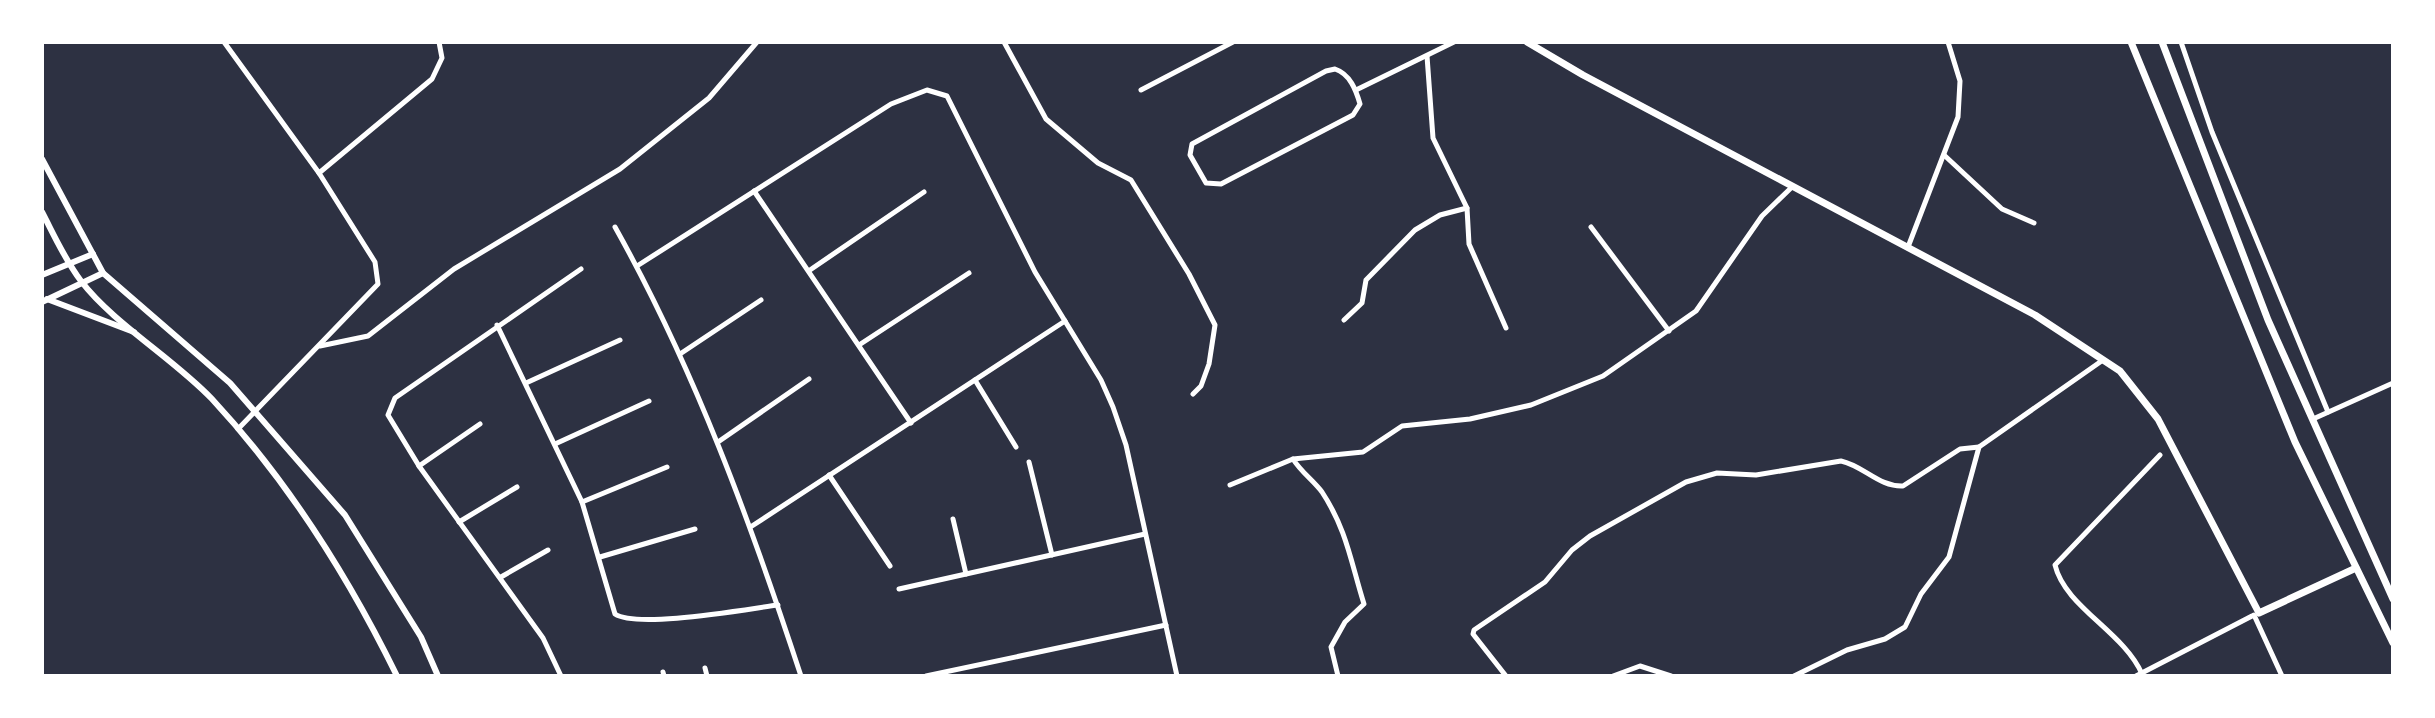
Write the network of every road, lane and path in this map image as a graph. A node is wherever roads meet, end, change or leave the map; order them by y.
1 (224, 42) edge
2 (439, 42) edge
3 (757, 42) edge
4 (1004, 42) edge
5 (1233, 42) edge
6 (1454, 42) edge
7 (1527, 42) edge
8 (1948, 42) edge
9 (2131, 42) edge
10 (2162, 42) edge
11 (2181, 42) edge
12 (1427, 56) junction
13 (1141, 90) dead end
14 (1356, 90) junction
15 (1944, 155) junction
16 (42, 159) edge
17 (319, 173) junction
18 (1793, 186) junction
19 (754, 191) junction
20 (924, 192) dead end
21 (1467, 208) junction
22 (42, 212) edge
23 (2034, 223) dead end
24 (615, 227) dead end
25 (1591, 227) dead end
26 (1908, 247) junction
27 (93, 254) junction
28 (69, 264) junction
29 (637, 266) junction
30 (581, 269) dead end
31 (810, 270) junction
32 (103, 273) junction
33 (969, 273) dead end
34 (42, 275) edge
35 (82, 283) junction
36 (761, 300) dead end
37 (45, 301) edge
38 (1344, 320) dead end
39 (1065, 321) junction
40 (497, 325) junction
41 (1506, 328) dead end
42 (1669, 331) junction
43 (138, 334) junction
44 (620, 340) dead end
45 (859, 345) junction
46 (320, 346) junction
47 (680, 354) junction
48 (2104, 359) junction
49 (809, 379) dead end
50 (975, 380) junction
51 (526, 383) junction
52 (2393, 383) edge
53 (1193, 394) dead end
54 (649, 401) dead end
55 (257, 410) junction
56 (2328, 412) junction
57 (2313, 419) junction
58 (911, 423) junction
59 (480, 424) dead end
60 (238, 430) junction
61 (718, 442) junction
62 (555, 444) junction
63 (1016, 447) dead end
64 (1979, 447) junction
65 (2160, 455) dead end
66 (1293, 459) junction
67 (1029, 462) dead end
68 (419, 466) junction
69 (667, 467) dead end
70 (829, 475) junction
71 (1230, 485) dead end
72 (517, 487) dead end
73 (582, 502) junction
74 (953, 519) dead end
75 (459, 522) junction
76 (752, 526) junction
77 (695, 529) dead end
78 (1145, 534) junction
79 (548, 550) dead end
80 (1052, 555) junction
81 (600, 557) junction
82 (890, 566) dead end
83 (2356, 568) junction
84 (966, 574) junction
85 (501, 577) junction
86 (899, 589) dead end
87 (2393, 599) edge
88 (778, 605) junction
89 (2256, 614) junction
90 (1166, 625) junction
91 (2393, 643) edge
92 (705, 668) dead end
93 (2139, 675) edge
94 (397, 676) edge
95 (438, 676) edge
96 (561, 676) edge
97 (707, 676) edge
98 (801, 676) edge
99 (926, 676) edge
100 (1177, 676) edge
101 (1338, 676) edge
102 (1506, 676) edge
103 (1613, 676) edge
104 (1671, 676) edge
105 (1794, 676) edge
106 (2282, 676) edge

1 - 17 street
2 - 17 street
3 - 46 street
4 - 53 street
5 - 13 street
6 - 12 street
7 - 18 main road
8 - 15 street
9 - 83 main road
10 - 57 main road
11 - 56 street
12 - 14 street
12 - 21 street
14 - 14 street
15 - 23 street
15 - 26 street
16 - 27 street
17 - 46 street
18 - 26 main road
18 - 42 street
19 - 29 street
19 - 31 street
19 - 39 street
20 - 31 street
21 - 38 street
21 - 41 street
22 - 28 street
24 - 29 street
25 - 42 street
26 - 48 main road
27 - 28 street
27 - 32 street
28 - 34 street
28 - 35 street
29 - 47 street
30 - 40 street
31 - 45 street
32 - 35 street
32 - 55 street
33 - 45 street
35 - 37 street
35 - 43 street
36 - 47 street
37 - 43 street
39 - 50 street
39 - 78 street
40 - 51 street
40 - 68 street
42 - 66 street
43 - 60 street
44 - 51 street
45 - 58 street
46 - 55 street
47 - 61 street
48 - 64 street
48 - 89 main road
49 - 61 street
50 - 58 street
50 - 63 street
51 - 62 street
52 - 56 street
54 - 62 street
55 - 60 street
55 - 95 street
56 - 57 street
57 - 87 main road
58 - 70 street
59 - 68 street
60 - 94 street
61 - 76 street
62 - 73 street
64 - 102 street
64 - 105 street
65 - 93 street
66 - 71 street
66 - 101 street
67 - 80 street
68 - 75 street
69 - 73 street
70 - 76 street
70 - 82 street
72 - 75 street
73 - 81 street
74 - 84 street
75 - 85 street
76 - 88 street
77 - 81 street
78 - 80 street
78 - 90 street
79 - 85 street
80 - 84 street
81 - 88 street
83 - 89 main road
83 - 91 main road
84 - 86 street
85 - 96 street
88 - 98 street
89 - 93 street
89 - 106 street
90 - 99 street
90 - 100 street
92 - 97 street
103 - 104 street

